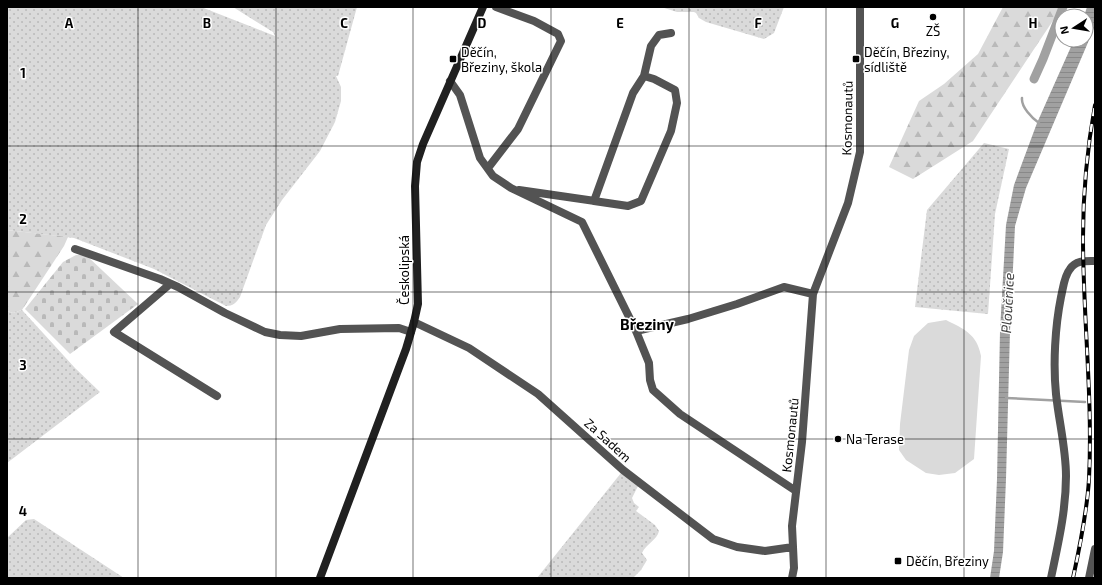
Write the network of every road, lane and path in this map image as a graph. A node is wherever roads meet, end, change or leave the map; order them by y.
1 (483, 7) edge
2 (496, 7) edge
3 (860, 7) edge
4 (671, 33) dead end
5 (644, 76) junction
6 (450, 81) junction
7 (488, 168) junction
8 (511, 188) junction
9 (595, 201) junction
10 (75, 249) dead end
11 (1095, 261) edge
12 (170, 284) junction
13 (813, 294) junction
14 (414, 322) junction
15 (636, 331) junction
16 (411, 332) junction
17 (217, 396) dead end
18 (796, 491) junction
19 (793, 547) junction
20 (1095, 549) edge
21 (320, 578) edge
22 (792, 578) edge
23 (1051, 578) edge
24 (1089, 578) edge

1 - 6 main road, Českolipská
2 - 7 street
3 - 13 street, Kosmonautů
4 - 5 street
5 - 9 street
5 - 9 street
6 - 7 street
6 - 14 main road, Českolipská
7 - 8 street
8 - 9 street
8 - 15 street
10 - 12 street
11 - 23 street
12 - 16 street
12 - 17 street
13 - 15 street
13 - 18 street, Kosmonautů
14 - 16 main road, Českolipská
14 - 19 street, Za Sadem
15 - 18 street
16 - 21 main road, Českolipská
18 - 19 street, Kosmonautů
19 - 22 street, Kosmonautů
20 - 24 street

